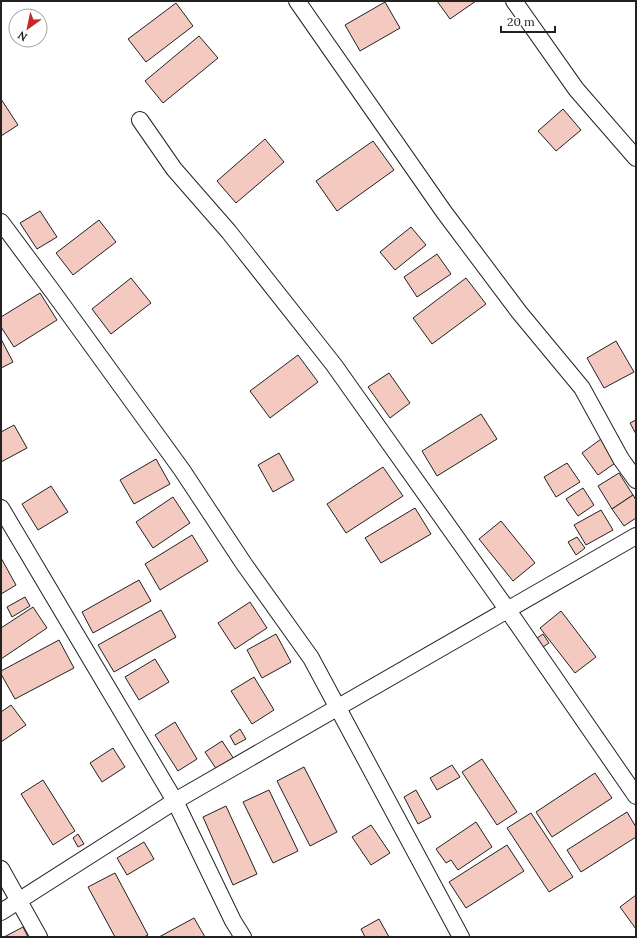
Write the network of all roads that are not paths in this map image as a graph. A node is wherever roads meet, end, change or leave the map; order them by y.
1 (297, 1) edge
2 (514, 1) edge
3 (140, 120) dead end
4 (636, 158) edge
5 (1, 222) edge
6 (636, 480) edge
7 (1, 508) edge
8 (636, 536) edge
9 (508, 609) junction
10 (337, 707) junction
11 (636, 796) edge
12 (175, 801) junction
13 (1, 869) edge
14 (18, 901) junction
15 (1, 912) edge
16 (39, 937) edge
17 (243, 937) edge
18 (461, 937) edge

1 - 6 street
2 - 4 street
3 - 9 street
5 - 10 street
7 - 12 street
8 - 9 street
9 - 10 street
9 - 11 street
10 - 12 street
10 - 18 street
12 - 14 street
12 - 17 street
13 - 14 street
14 - 15 street
14 - 16 street

